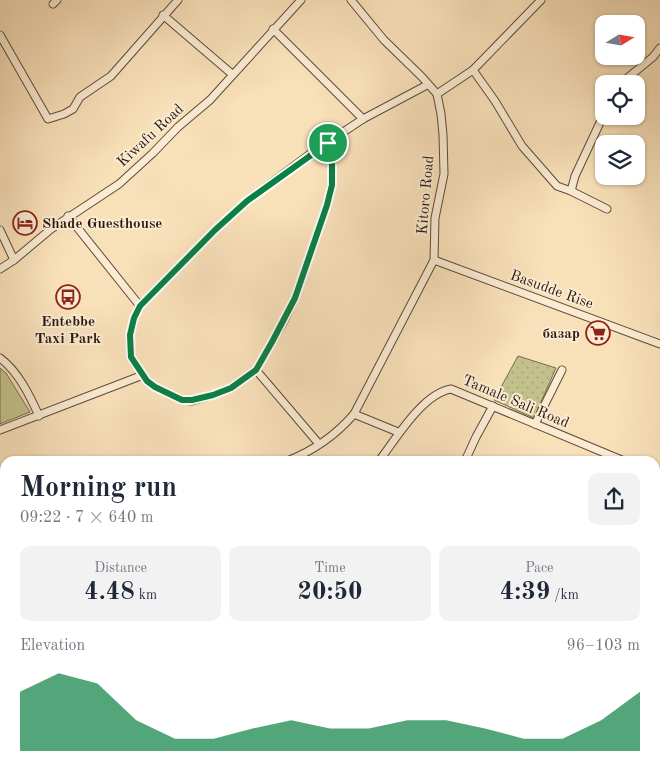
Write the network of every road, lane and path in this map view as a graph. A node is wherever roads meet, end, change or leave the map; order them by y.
1 (178, 0) edge
2 (301, 0) edge
3 (351, 0) edge
4 (541, 0) edge
5 (163, 15) junction
6 (273, 29) junction
7 (0, 35) edge
8 (660, 48) edge
9 (473, 70) junction
10 (232, 74) junction
11 (631, 75) edge
12 (427, 85) junction
13 (436, 94) junction
14 (363, 119) junction
15 (599, 125) edge
16 (328, 143) junction
17 (571, 191) junction
18 (607, 209) dead end
19 (68, 216) junction
20 (0, 230) edge
21 (14, 260) junction
22 (434, 260) junction
23 (0, 269) edge
24 (140, 306) junction
25 (660, 344) edge
26 (0, 358) edge
27 (256, 370) junction
28 (562, 370) dead end
29 (143, 375) junction
30 (493, 406) junction
31 (354, 414) junction
32 (39, 416) junction
33 (535, 424) junction
34 (0, 430) edge
35 (398, 432) junction
36 (319, 444) junction
37 (296, 456) edge
38 (382, 456) edge
39 (468, 456) edge
40 (612, 456) edge

1 - 5 street
2 - 6 street, Kiwafu Road
3 - 12 street
4 - 9 street
5 - 7 street
5 - 10 street
6 - 10 street, Kiwafu Road
6 - 14 street
8 - 11 street
9 - 13 street
9 - 17 street
10 - 19 street, Kiwafu Road
12 - 13 street
12 - 14 street
13 - 22 street, Kitoro Road
14 - 16 street
15 - 17 street
16 - 24 street
16 - 27 street
17 - 18 street
19 - 21 street, Kiwafu Road
19 - 24 street
20 - 21 street
21 - 23 street, Kiwafu Road
22 - 25 street, Basudde Rise
22 - 31 street, Kitoro Road
24 - 29 street
26 - 32 street
27 - 29 street
27 - 36 street
28 - 33 street
29 - 32 street
30 - 33 street, Tamale Sali Road
30 - 35 street, Tamale Sali Road
30 - 39 street
31 - 35 street
31 - 36 street, Kitoro Road
32 - 34 street
33 - 40 street, Tamale Sali Road
35 - 38 street, Tamale Sali Road
36 - 37 street, Kitoro Road

